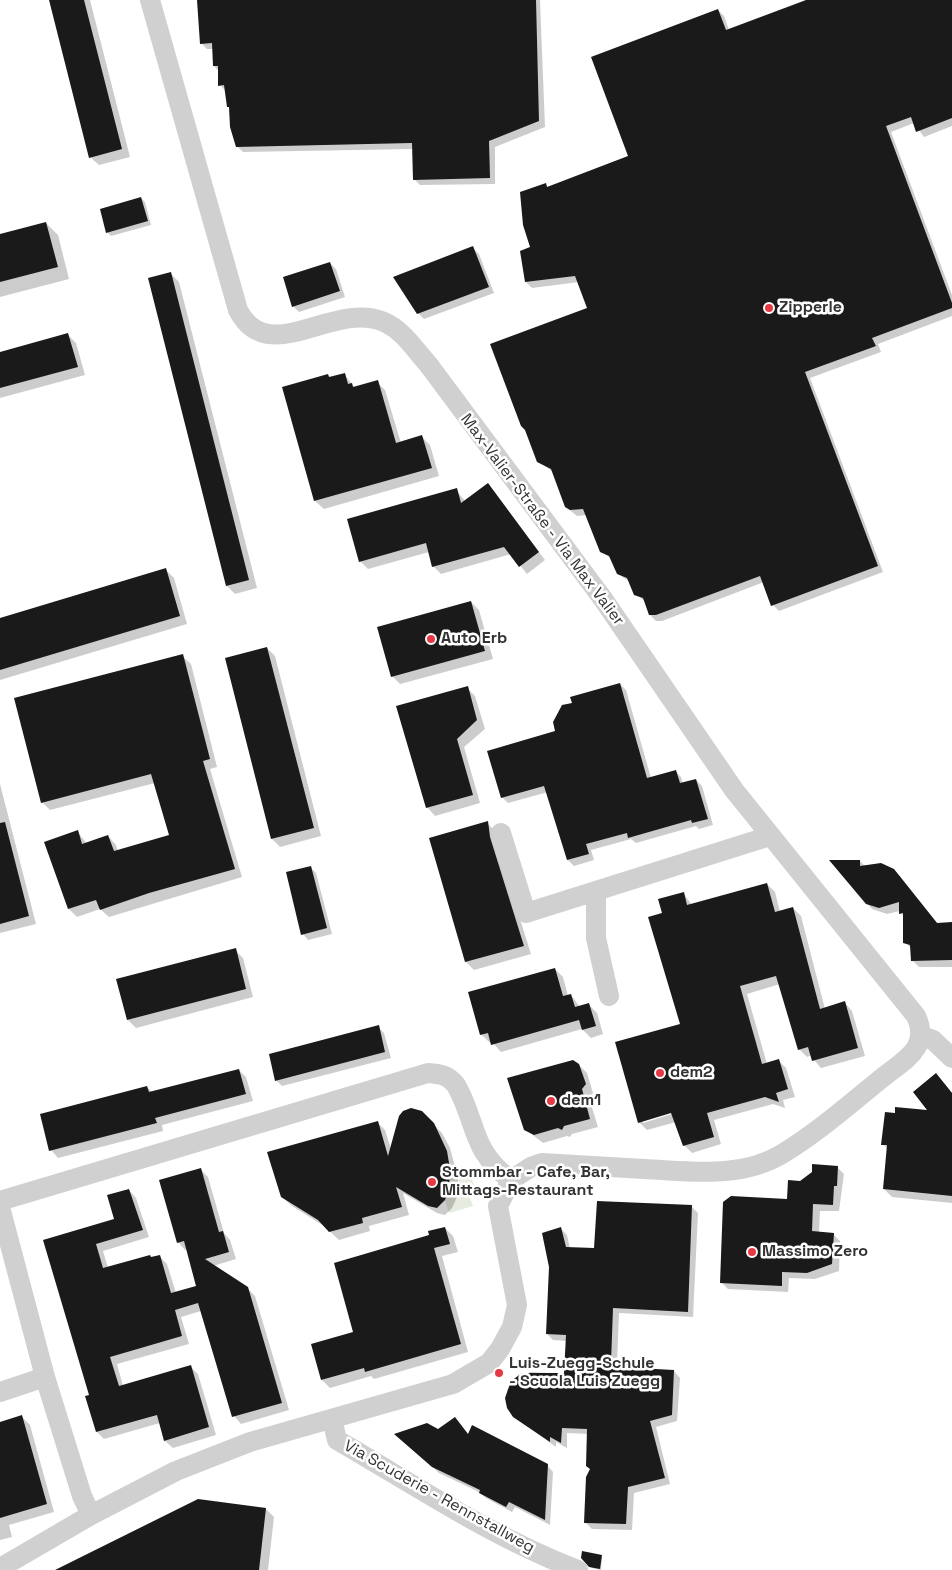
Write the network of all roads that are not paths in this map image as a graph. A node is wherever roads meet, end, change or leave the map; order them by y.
1 (150, 0) edge
2 (501, 833) dead end
3 (770, 836) junction
4 (596, 891) junction
5 (609, 996) dead end
6 (922, 1036) junction
7 (952, 1058) edge
8 (511, 1180) junction
9 (0, 1201) edge
10 (0, 1207) edge
11 (45, 1377) junction
12 (0, 1392) edge
13 (332, 1419) junction
14 (91, 1514) junction
15 (569, 1567) edge
16 (0, 1568) edge

1 - 3 street, Max-Valier-Straße - Via Max Valier
2 - 4 street
3 - 4 street
3 - 6 street, Max-Valier-Straße - Via Max Valier
4 - 5 street
6 - 7 street
6 - 8 street, Via Scuderie - Rennstallweg
8 - 9 street
8 - 13 street, Via Scuderie - Rennstallweg
10 - 11 street
11 - 12 street
11 - 14 street
13 - 14 street, Via Scuderie - Rennstallweg
13 - 15 street, Via Scuderie - Rennstallweg
14 - 16 street, Via Scuderie - Rennstallweg

